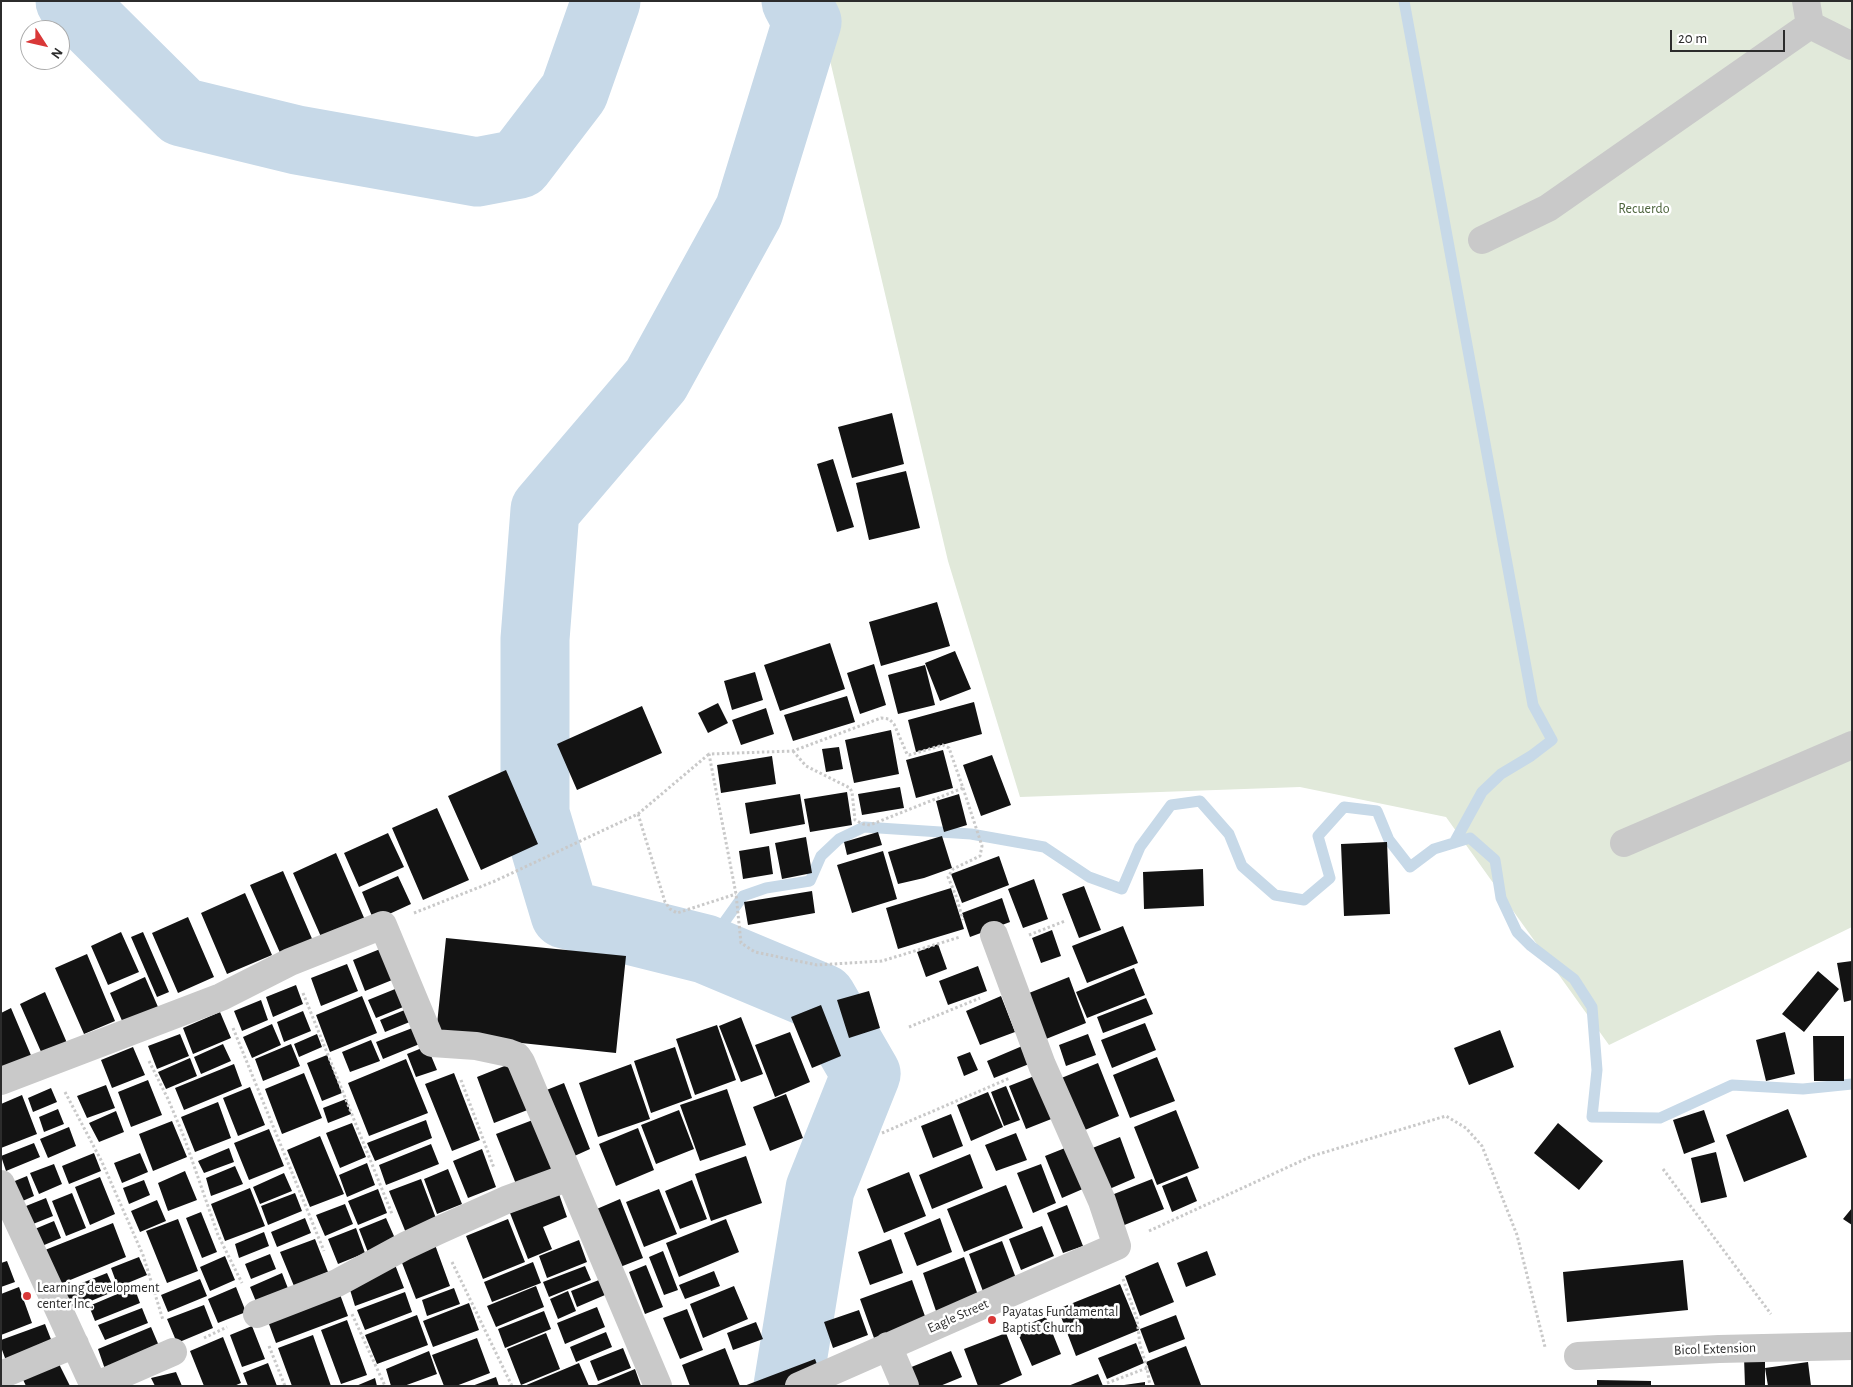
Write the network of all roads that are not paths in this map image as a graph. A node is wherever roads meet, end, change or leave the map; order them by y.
1 (1808, 13) edge
2 (1852, 46) edge
3 (1482, 240) dead end
4 (1852, 745) edge
5 (1624, 843) dead end
6 (994, 935) dead end
7 (1, 1081) edge
8 (569, 1177) junction
9 (1, 1184) edge
10 (257, 1314) road end
11 (75, 1344) junction
12 (888, 1346) junction
13 (1852, 1346) edge
14 (173, 1352) road end
15 (1578, 1356) road end
16 (1, 1375) edge
17 (810, 1381) edge
18 (94, 1386) edge
19 (658, 1386) edge
20 (905, 1386) edge

1 - 2 street
1 - 3 street
4 - 5 street
6 - 12 street, Eagle Street
7 - 8 street
8 - 10 street
8 - 19 street
9 - 11 street
11 - 16 street
11 - 18 street
12 - 17 street, Eagle Street
12 - 20 street
13 - 15 street, Bicol Extension
14 - 18 street

